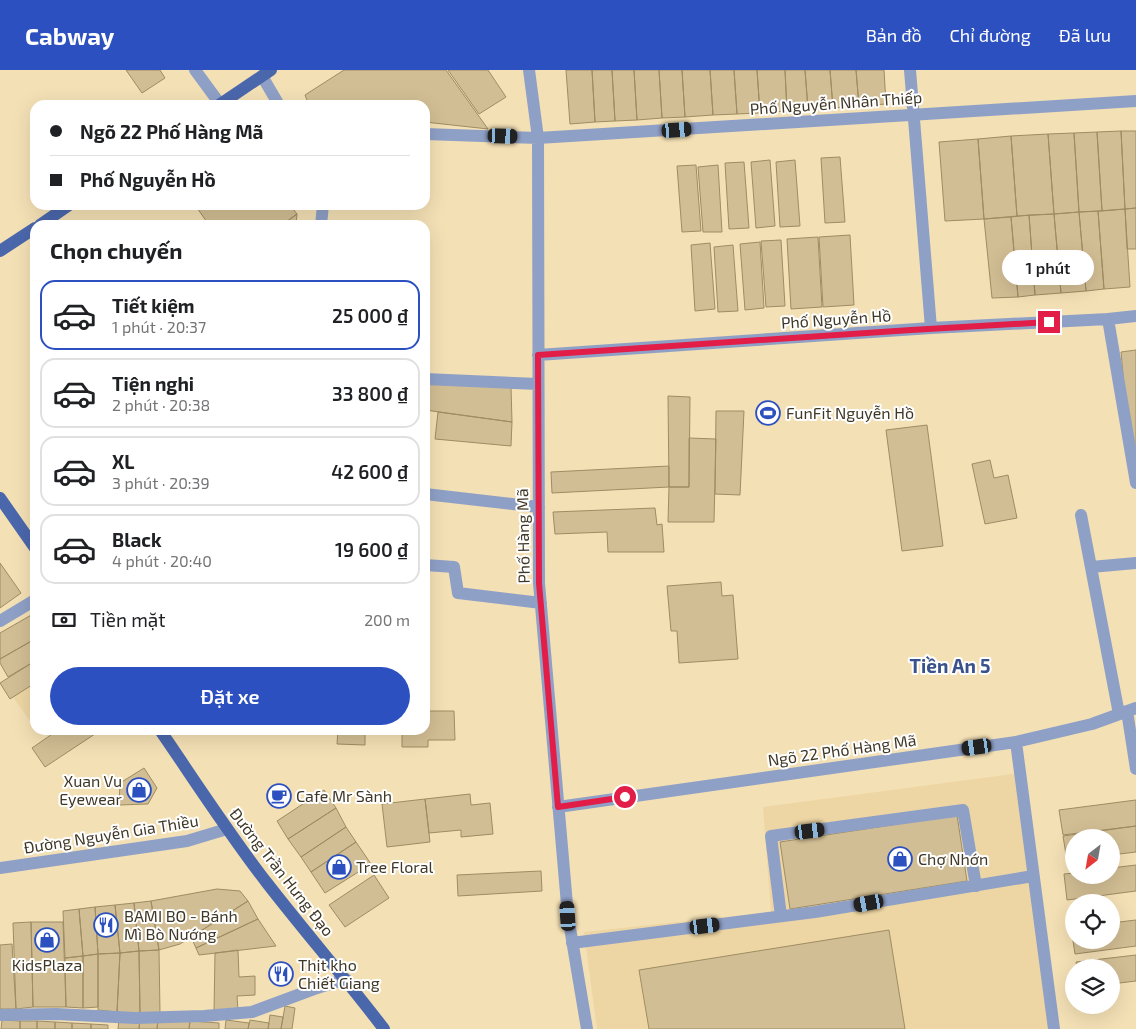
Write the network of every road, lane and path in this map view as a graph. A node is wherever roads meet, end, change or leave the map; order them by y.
1 (195, 70) edge
2 (529, 70) edge
3 (910, 70) edge
4 (267, 73) edge
5 (216, 100) edge
6 (226, 100) edge
7 (277, 100) edge
8 (1136, 101) edge
9 (914, 115) junction
10 (430, 134) edge
11 (538, 138) junction
12 (62, 210) edge
13 (47, 220) edge
14 (30, 231) edge
15 (0, 252) edge
16 (1136, 316) edge
17 (1108, 319) junction
18 (931, 328) junction
19 (538, 355) junction
20 (430, 379) edge
21 (538, 384) junction
22 (1136, 483) edge
23 (430, 495) edge
24 (0, 498) edge
25 (539, 507) junction
26 (1081, 515) dead end
27 (30, 541) edge
28 (1136, 563) edge
29 (430, 565) edge
30 (1091, 566) junction
31 (30, 603) edge
32 (541, 603) junction
33 (0, 621) edge
34 (1127, 711) edge
35 (163, 735) edge
36 (1016, 742) junction
37 (1136, 769) edge
38 (558, 807) junction
39 (226, 829) junction
40 (0, 868) edge
41 (1033, 876) junction
42 (976, 886) junction
43 (781, 916) junction
44 (572, 943) junction
45 (346, 979) junction
46 (0, 1015) edge
47 (117, 1023) edge
48 (384, 1029) edge
49 (587, 1029) edge
50 (1054, 1029) edge

1 - 5 street
2 - 11 street, Phố Hàng Mã
3 - 9 street
4 - 6 main road
4 - 7 street
8 - 9 street, Phố Nguyễn Nhân Thiếp
9 - 11 street, Phố Nguyễn Nhân Thiếp
9 - 18 street
10 - 11 street, Phố Nguyễn Nhân Thiếp
11 - 19 street, Phố Hàng Mã
12 - 13 main road
14 - 15 main road
16 - 17 street, Phố Nguyễn Hồ
17 - 18 street, Phố Nguyễn Hồ
17 - 22 street
18 - 19 street, Phố Nguyễn Hồ
19 - 21 street, Phố Hàng Mã
20 - 21 street
21 - 25 street, Phố Hàng Mã
23 - 25 street
24 - 27 main road
25 - 32 street, Phố Hàng Mã
26 - 30 street
28 - 30 street
29 - 32 street
30 - 34 street
31 - 33 street
32 - 38 street, Phố Hàng Mã
34 - 36 street, Ngõ 22 Phố Hàng Mã
34 - 37 street
35 - 39 main road, Đường Trần Hưng Đạo
36 - 38 street, Ngõ 22 Phố Hàng Mã
36 - 41 street
38 - 44 street, Phố Hàng Mã
39 - 40 street, Đường Nguyễn Gia Thiều
39 - 45 main road, Đường Trần Hưng Đạo
41 - 42 street
41 - 50 street
42 - 43 street
42 - 43 street
43 - 44 street
44 - 49 street, Phố Hàng Mã
45 - 47 street
45 - 48 main road, Đường Trần Hưng Đạo
46 - 47 street

